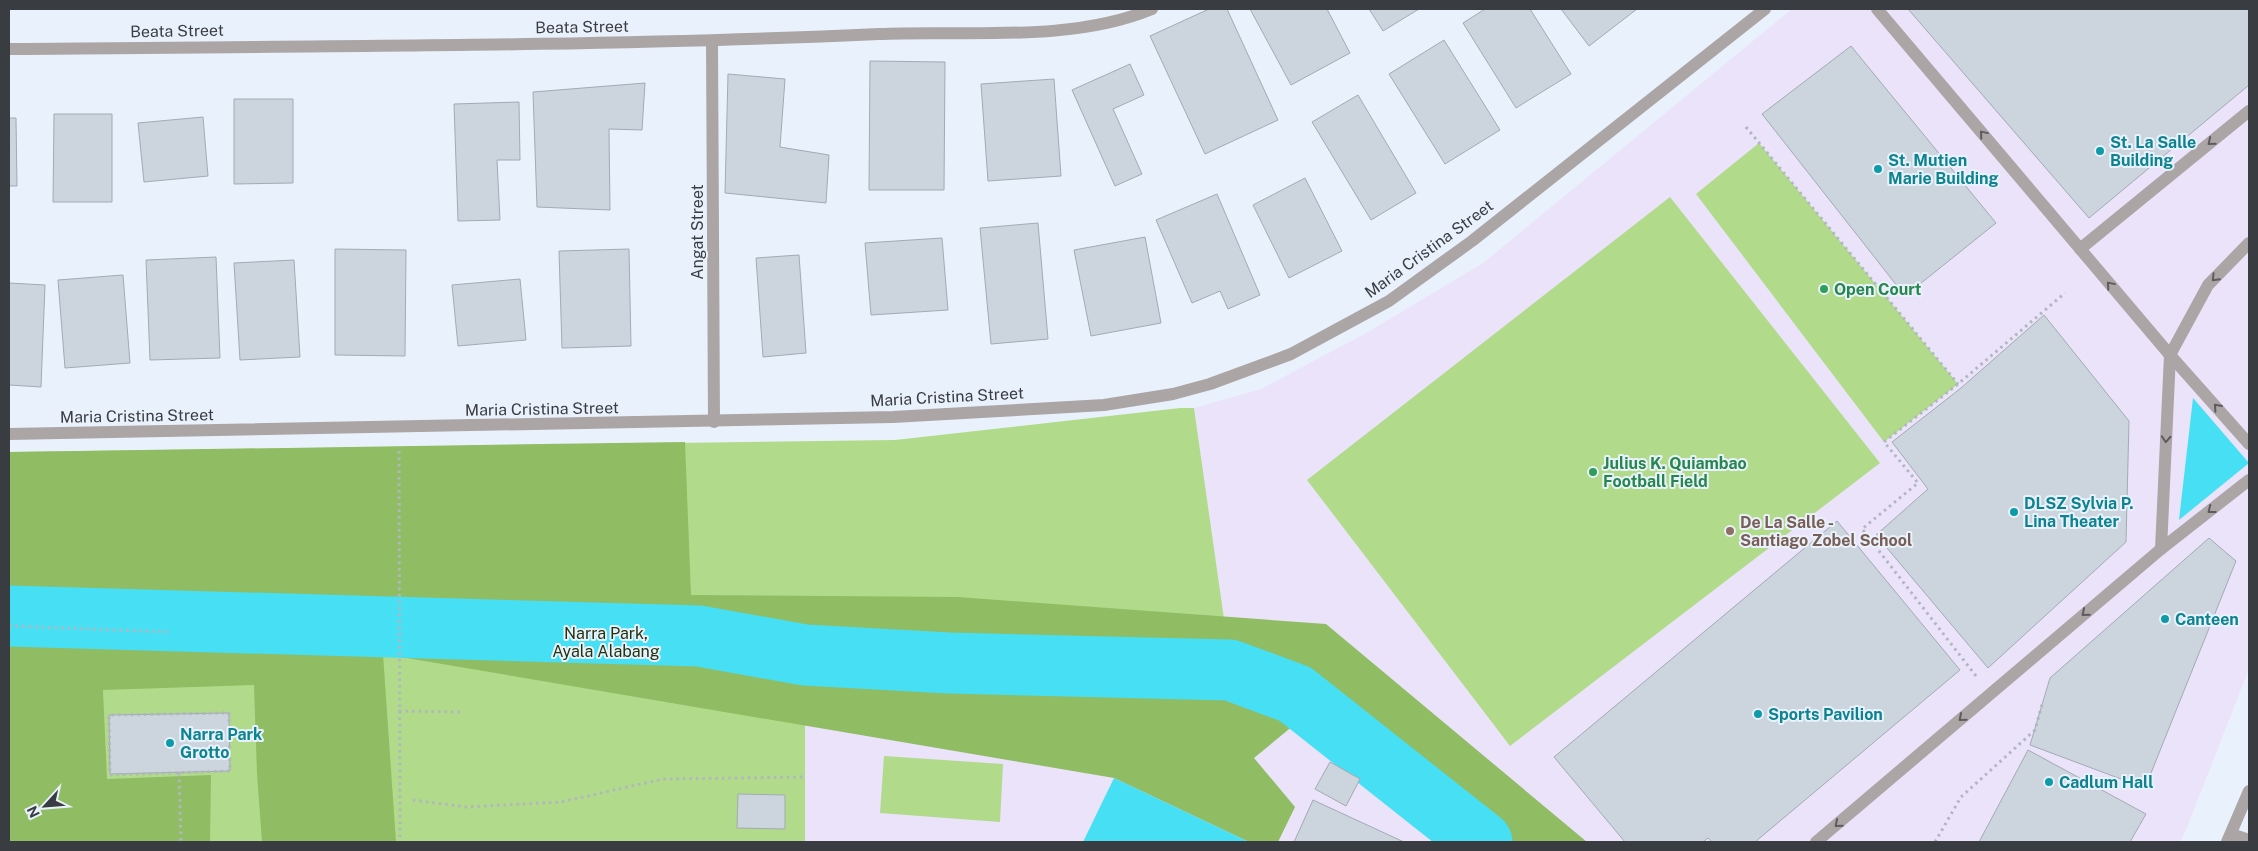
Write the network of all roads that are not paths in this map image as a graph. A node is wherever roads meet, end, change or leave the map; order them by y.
1 (1152, 9) edge
2 (1765, 9) edge
3 (1877, 9) edge
4 (712, 42) junction
5 (9, 49) edge
6 (2249, 111) edge
7 (2249, 243) edge
8 (2080, 249) junction
9 (2170, 355) junction
10 (714, 422) junction
11 (9, 434) edge
12 (2249, 444) edge
13 (2249, 480) edge
14 (2161, 549) junction
15 (2249, 791) edge
16 (2229, 838) edge
17 (2249, 840) edge
18 (1816, 842) edge

1 - 4 street, Beata Street
2 - 10 street, Maria Cristina Street
8 -> 3 street
4 - 5 street, Beata Street
4 - 10 street, Angat Street
6 -> 8 street
7 -> 9 street
9 -> 8 street
12 -> 9 street
9 -> 14 street
10 - 11 street, Maria Cristina Street
13 -> 14 street
14 -> 18 street
15 - 16 street
16 - 17 street

